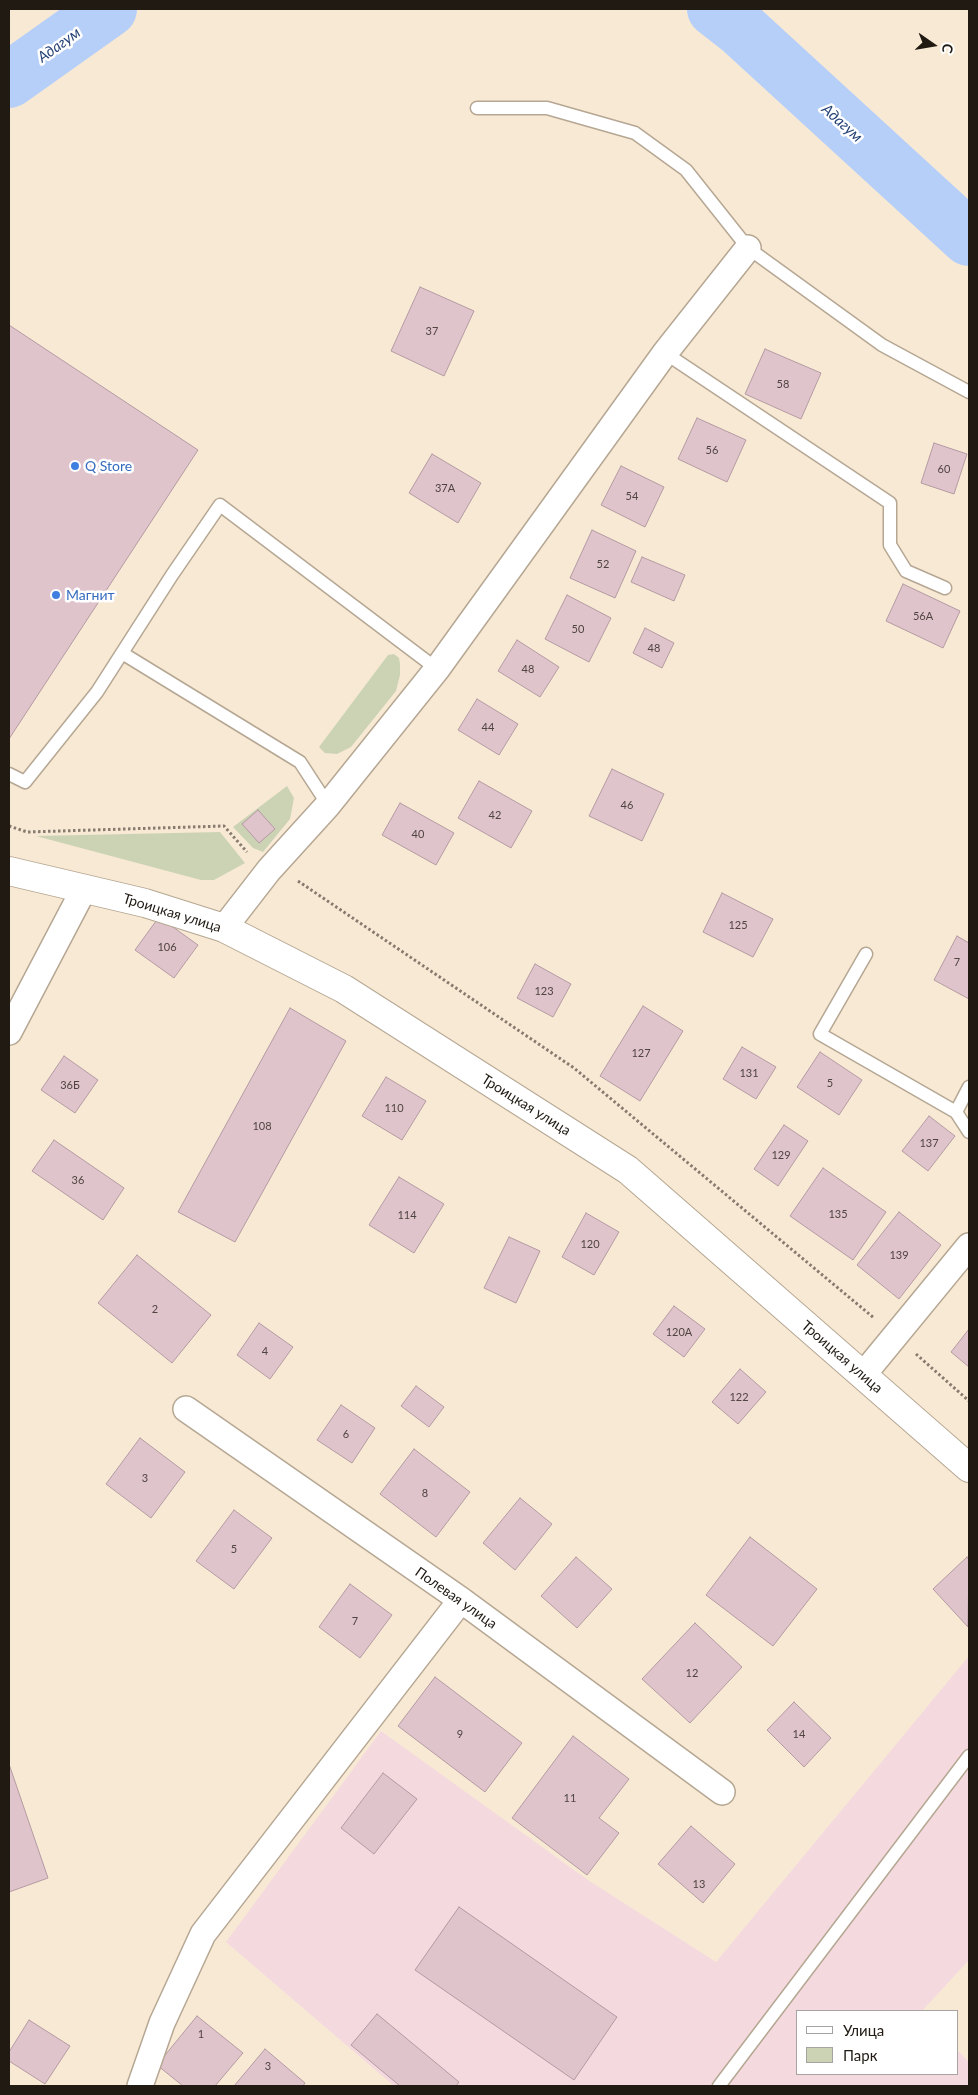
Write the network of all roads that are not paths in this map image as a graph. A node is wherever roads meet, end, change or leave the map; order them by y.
1 (477, 108) dead end
2 (748, 248) junction
3 (666, 353) junction
4 (969, 392) edge
5 (945, 588) dead end
6 (122, 653) junction
7 (437, 669) junction
8 (9, 774) edge
9 (328, 805) junction
10 (9, 871) edge
11 (84, 889) junction
12 (224, 928) junction
13 (866, 954) dead end
14 (9, 1032) edge
15 (969, 1087) edge
16 (956, 1112) junction
17 (969, 1132) edge
18 (969, 1246) edge
19 (863, 1375) junction
20 (186, 1409) dead end
21 (969, 1468) edge
22 (461, 1600) junction
23 (969, 1756) edge
24 (722, 1792) dead end
25 (140, 2086) edge
26 (719, 2086) edge

1 - 2 lane
2 - 3 street
2 - 4 lane
3 - 5 lane
3 - 7 street
6 - 7 lane
6 - 8 lane
6 - 9 lane
7 - 9 street
9 - 12 street
10 - 11 main road, Троицкая улица
11 - 12 main road, Троицкая улица
11 - 14 street
12 - 19 main road, Троицкая улица
13 - 16 lane
15 - 16 lane
16 - 17 lane
18 - 19 street
19 - 21 main road, Троицкая улица
20 - 22 street, Полевая улица
22 - 24 street, Полевая улица
22 - 25 street
23 - 26 lane

